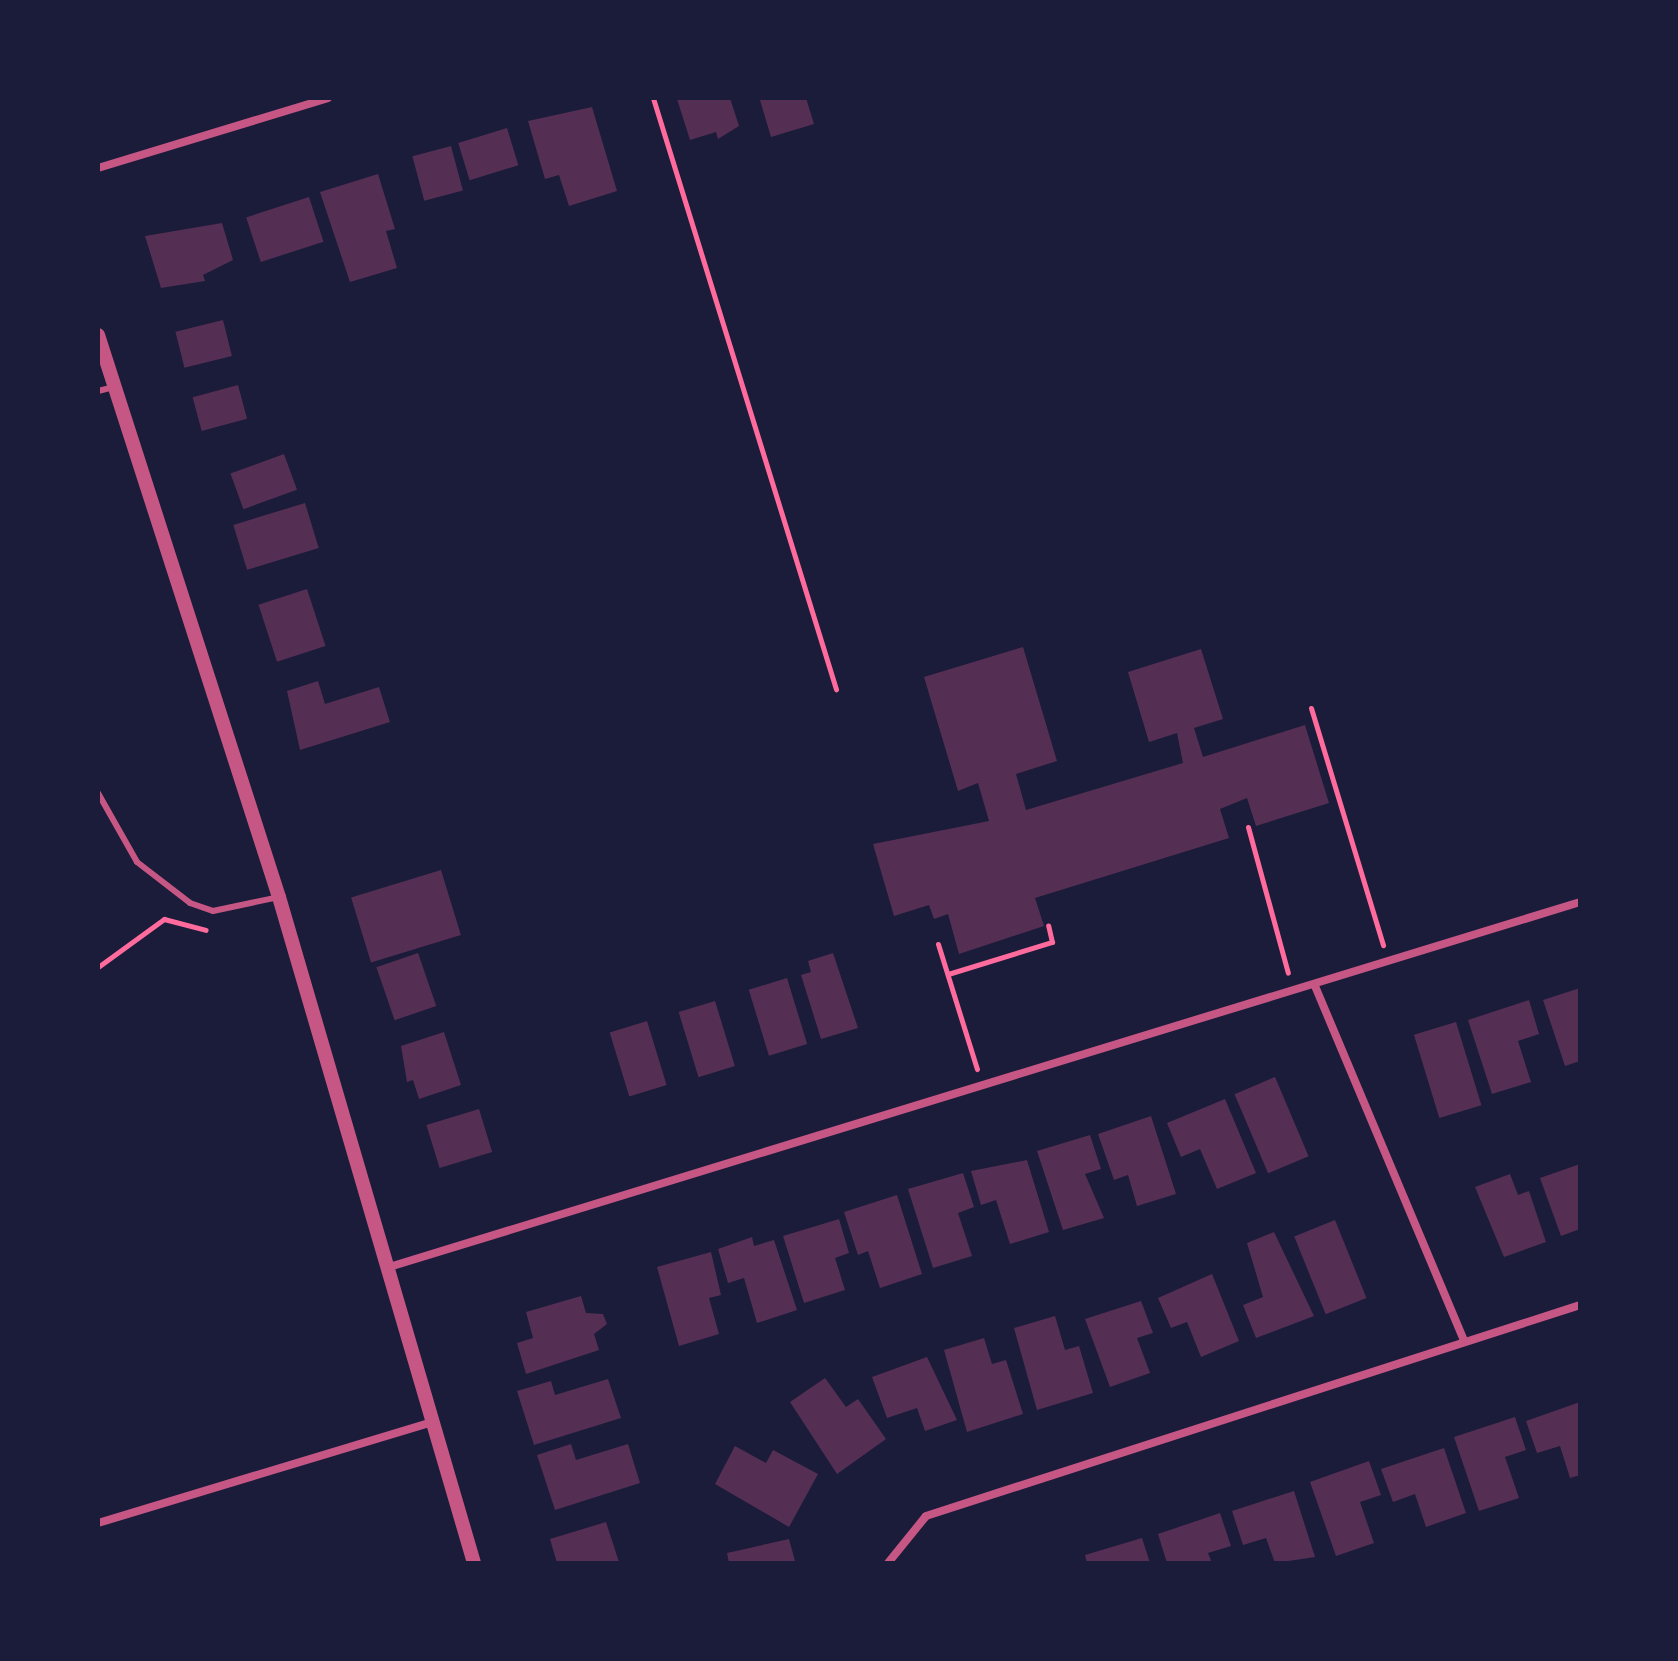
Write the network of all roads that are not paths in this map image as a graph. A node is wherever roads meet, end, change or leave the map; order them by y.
1 (328, 98) edge
2 (98, 168) edge
3 (98, 335) edge
4 (115, 387) junction
5 (98, 391) edge
6 (98, 793) edge
7 (279, 897) junction
8 (1580, 902) edge
9 (1315, 986) junction
10 (385, 1268) junction
11 (1580, 1305) edge
12 (1464, 1340) junction
13 (432, 1422) junction
14 (98, 1523) edge
15 (474, 1563) edge
16 (888, 1563) edge

1 - 2 street
3 - 4 street
4 - 5 lane
4 - 7 street
6 - 7 lane
7 - 10 street
8 - 9 street
9 - 10 street
9 - 12 street
10 - 13 street
11 - 12 street
12 - 16 street
13 - 14 street
13 - 15 street

